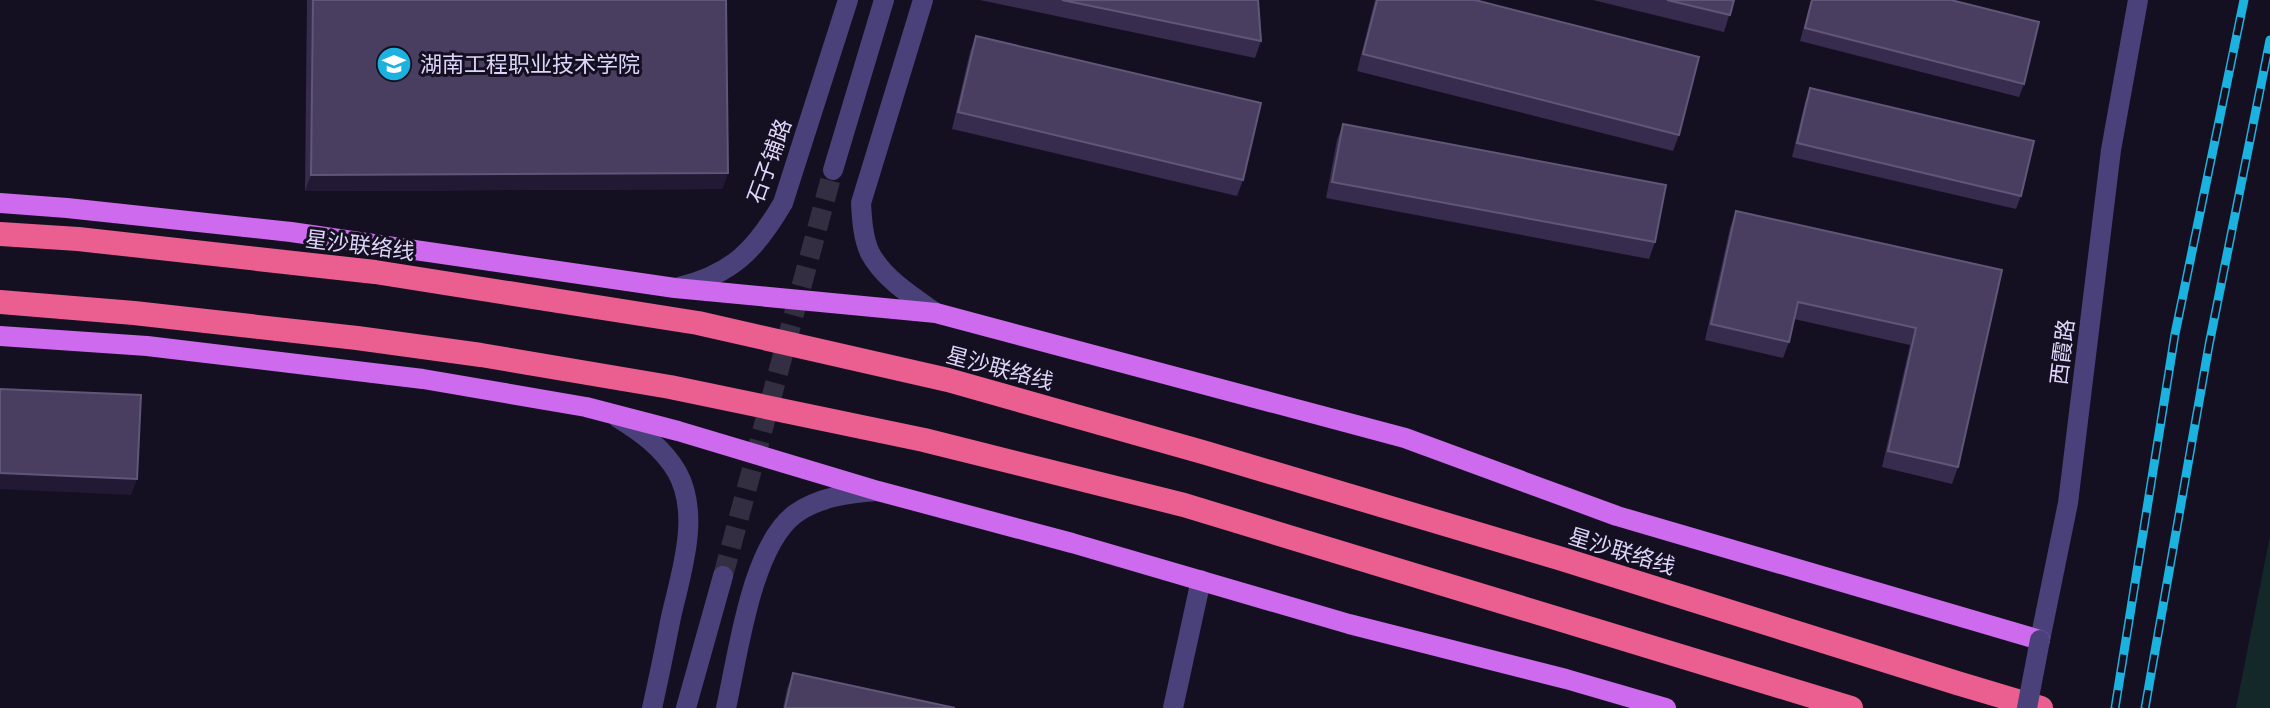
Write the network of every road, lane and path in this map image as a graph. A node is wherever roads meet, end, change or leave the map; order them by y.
1 (848, 0) edge
2 (884, 0) edge
3 (923, 0) edge
4 (2138, 0) edge
5 (833, 170) tunnel mouth
6 (0, 203) edge
7 (0, 234) edge
8 (675, 288) junction
9 (0, 302) edge
10 (936, 313) junction
11 (0, 336) edge
12 (611, 414) junction
13 (878, 491) junction
14 (723, 576) tunnel mouth
15 (1201, 580) junction
16 (2040, 640) junction
17 (652, 708) edge
18 (686, 708) edge
19 (726, 708) edge
20 (1173, 708) edge
21 (1666, 708) edge
22 (1851, 708) edge
23 (2027, 708) edge
24 (2041, 708) edge

1 - 8 street, 石子铺路
2 - 5 street
3 - 10 street
4 - 16 street, 西霞路
6 - 8 main road
7 - 24 highway, 星沙联络线
8 - 10 main road
9 - 22 highway
10 - 16 main road
11 - 12 main road
12 - 13 main road
12 - 17 street
13 - 15 main road
13 - 19 street
14 - 18 street
15 - 20 street
15 - 21 main road
16 - 23 street, 西霞路, bridge

